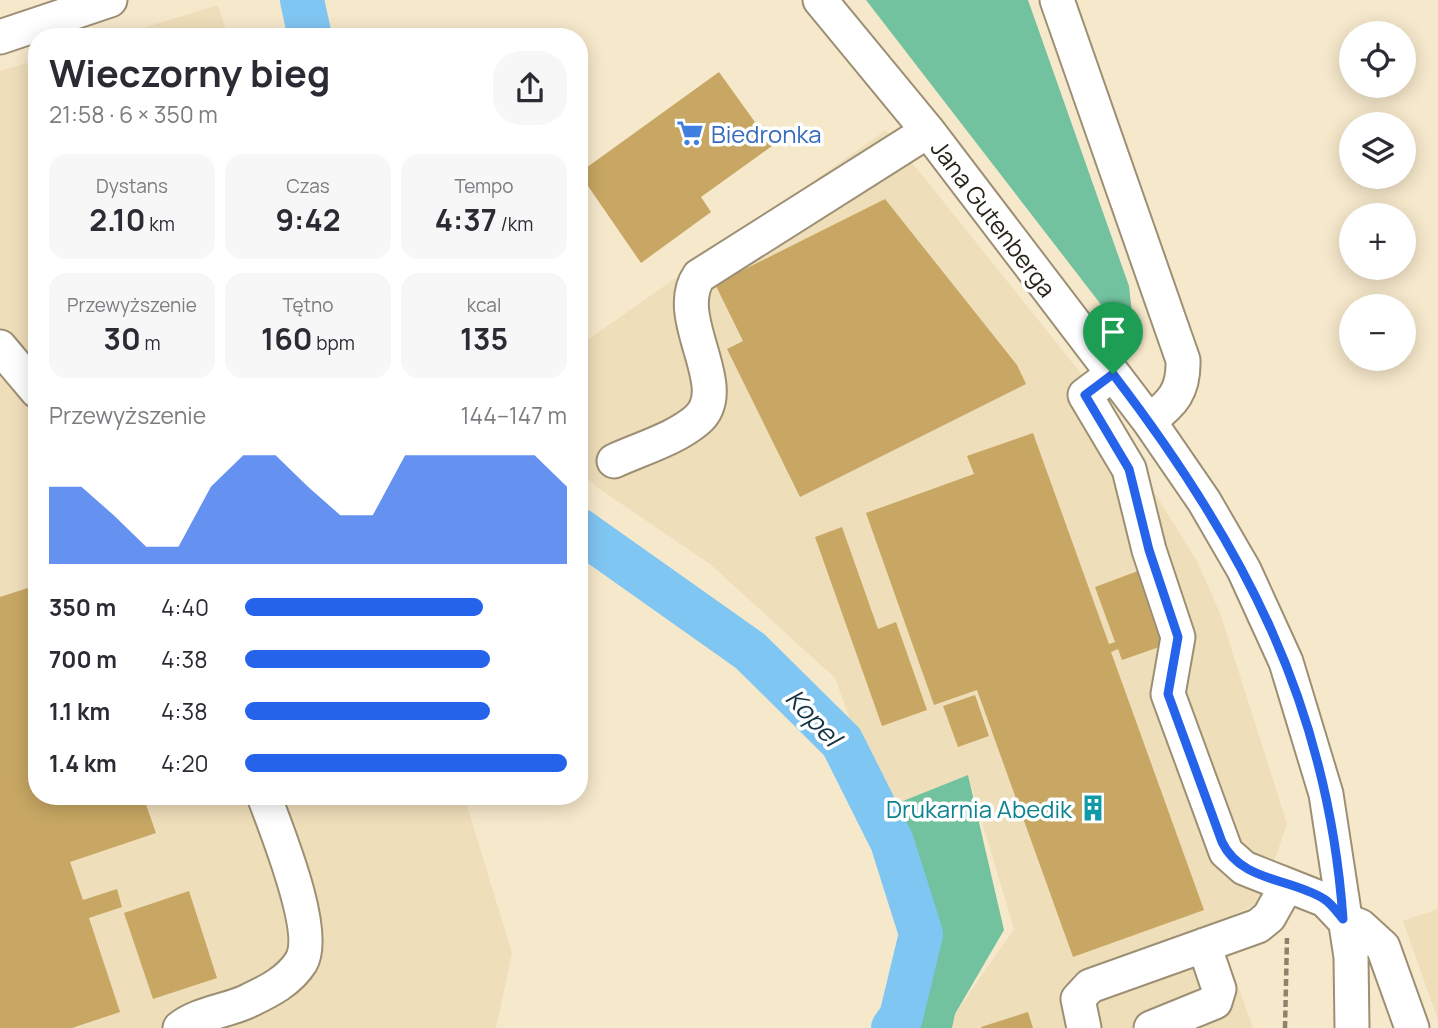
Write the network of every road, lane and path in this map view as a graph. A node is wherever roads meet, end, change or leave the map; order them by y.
1 (110, 0) edge
2 (1057, 0) edge
3 (821, 5) edge
4 (0, 37) edge
5 (928, 131) junction
6 (0, 347) edge
7 (1113, 374) junction
8 (28, 380) edge
9 (1149, 421) junction
10 (614, 461) dead end
11 (267, 805) edge
12 (1283, 895) junction
13 (1343, 919) junction
14 (1203, 946) junction
15 (180, 1028) edge
16 (1084, 1028) edge
17 (1151, 1028) edge
18 (1285, 1028) edge
19 (1330, 1028) edge
20 (1352, 1028) edge
21 (1412, 1028) edge

1 - 4 street
2 - 9 street
3 - 5 street, Jana Gutenberga
5 - 7 street, Jana Gutenberga
5 - 10 street
6 - 8 street
7 - 9 street, Jana Gutenberga
7 - 12 street
9 - 13 street, Jana Gutenberga
11 - 15 street
12 - 13 street
12 - 14 street
12 - 18 path
13 - 19 street
13 - 20 street, Jana Gutenberga
13 - 21 street
14 - 16 street
14 - 17 street

